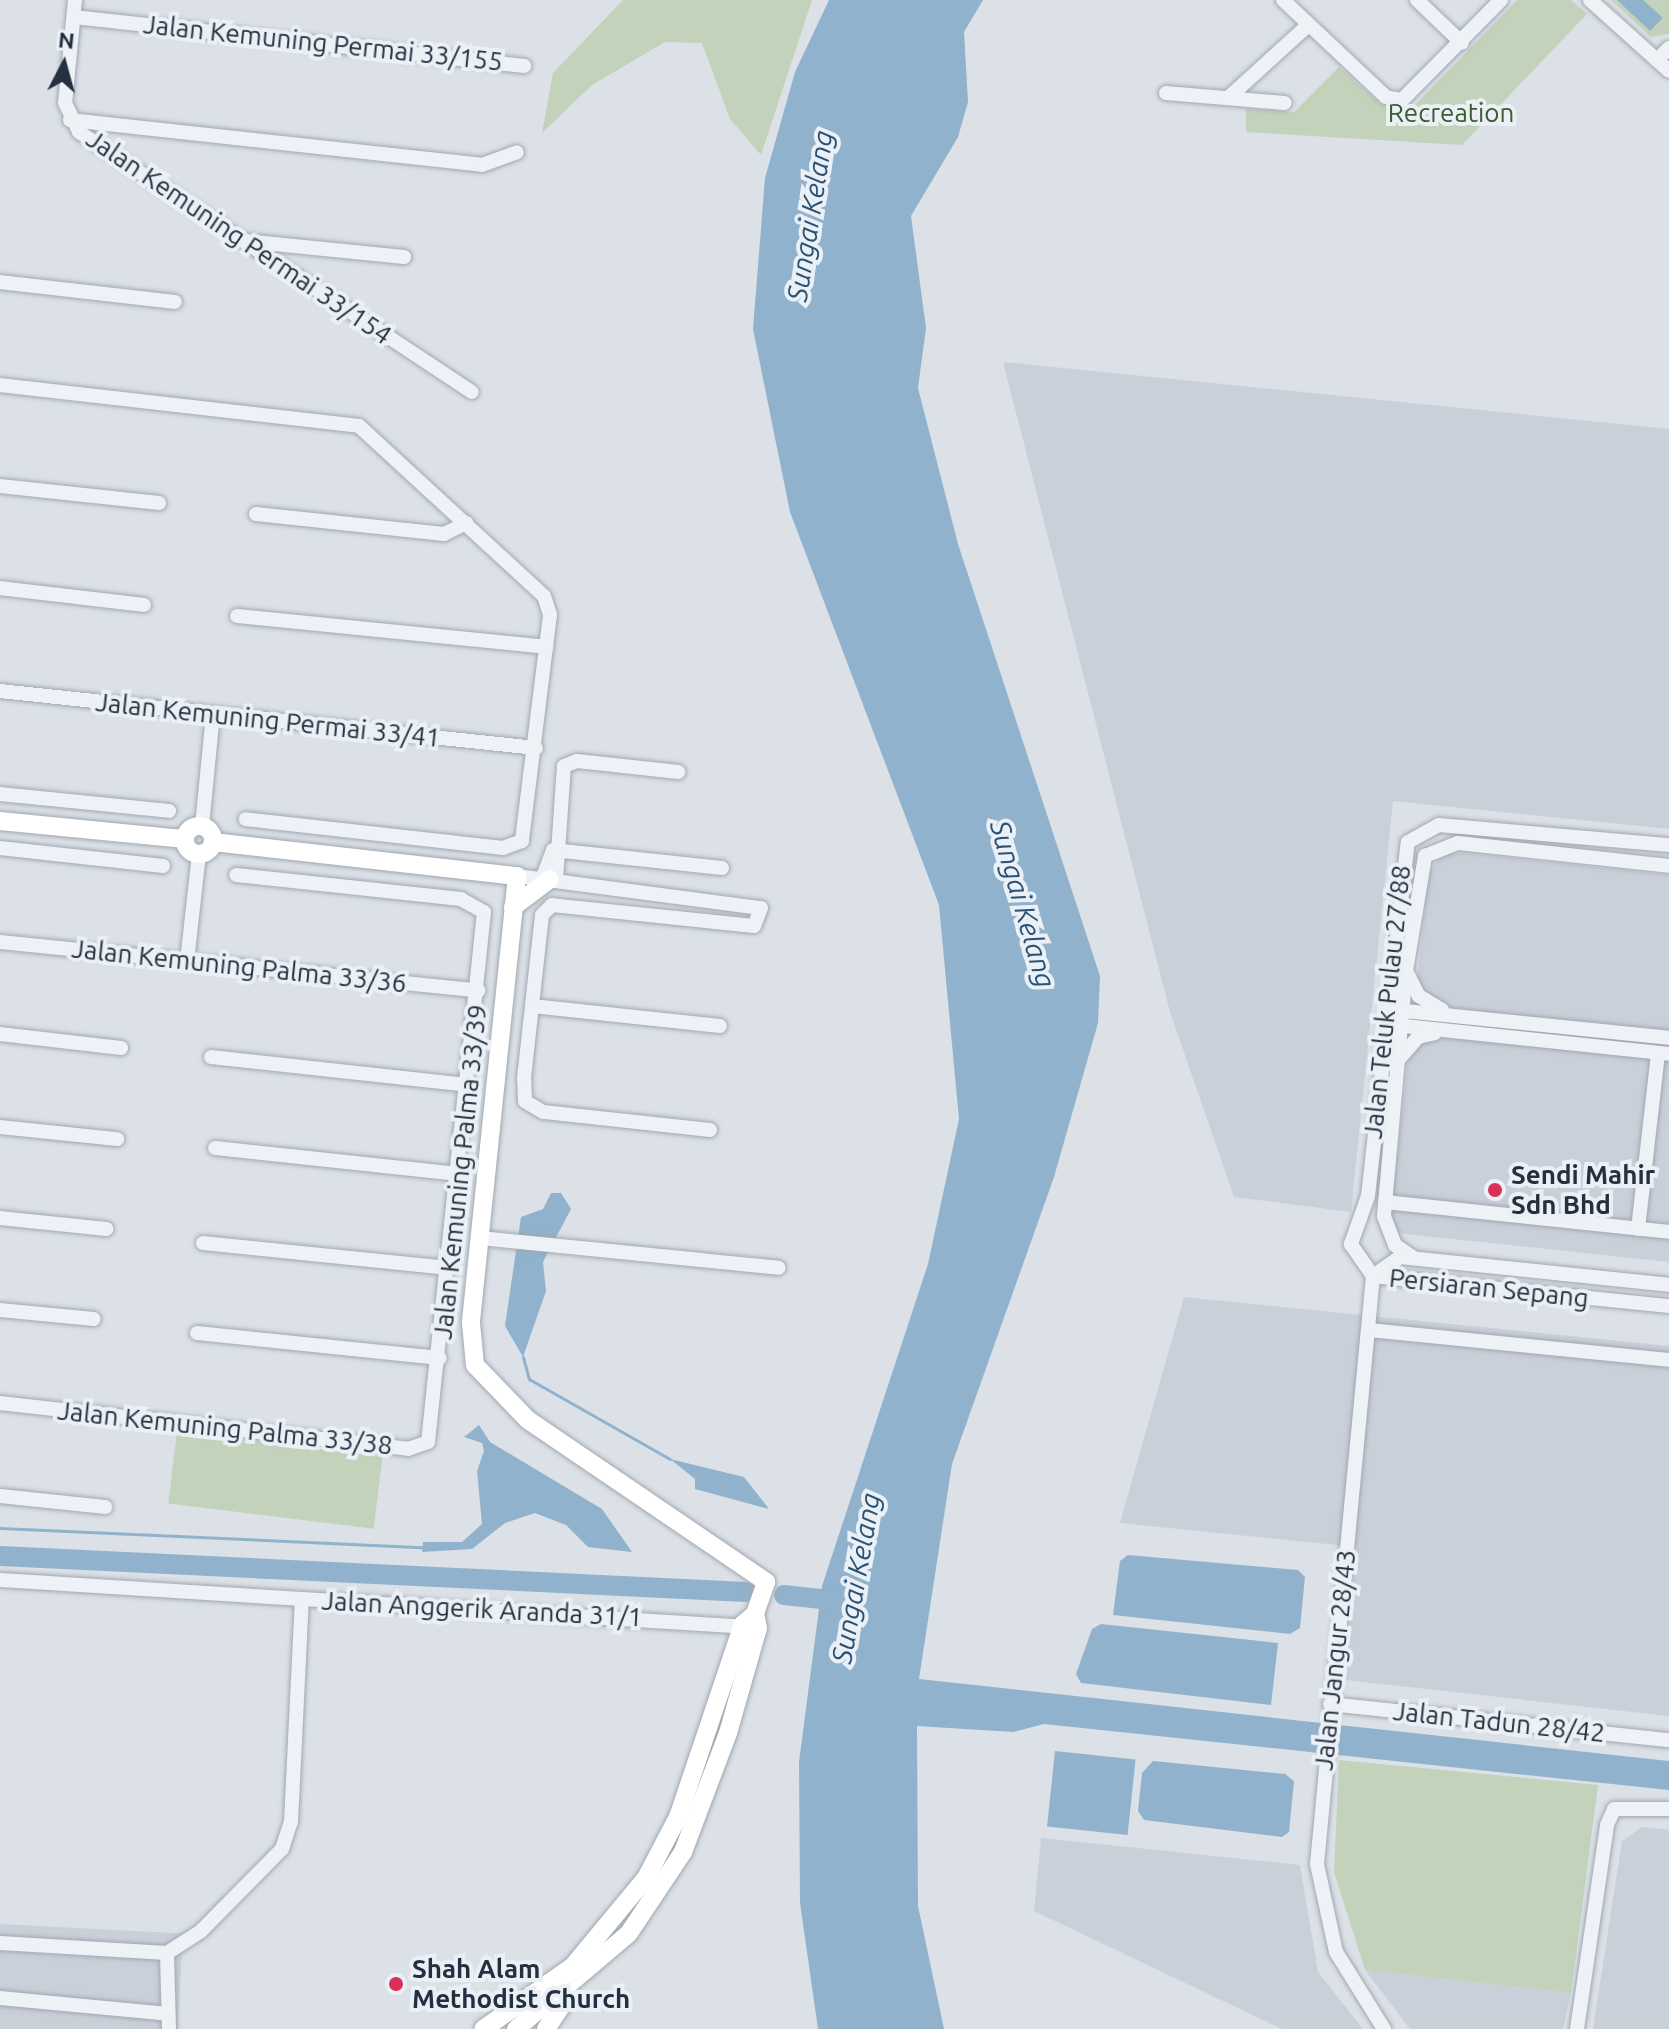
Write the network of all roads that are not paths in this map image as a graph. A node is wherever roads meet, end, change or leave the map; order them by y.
1 (75, 0) edge
2 (1283, 0) edge
3 (1417, 0) edge
4 (1501, 0) edge
5 (1590, 0) edge
6 (74, 17) junction
7 (1307, 26) junction
8 (1462, 43) junction
9 (1669, 48) edge
10 (1657, 60) junction
11 (524, 66) dead end
12 (1669, 71) edge
13 (1166, 93) dead end
14 (1228, 98) junction
15 (1285, 103) dead end
16 (70, 120) junction
17 (122, 125) junction
18 (99, 147) junction
19 (517, 152) dead end
20 (244, 241) junction
21 (299, 245) junction
22 (404, 257) dead end
23 (285, 269) junction
24 (0, 282) edge
25 (175, 302) dead end
26 (0, 385) edge
27 (472, 392) dead end
28 (0, 486) edge
29 (159, 503) dead end
30 (256, 514) dead end
31 (467, 523) junction
32 (0, 588) edge
33 (144, 605) dead end
34 (237, 616) dead end
35 (546, 647) junction
36 (0, 691) edge
37 (213, 714) junction
38 (536, 748) junction
39 (678, 772) dead end
40 (0, 794) edge
41 (169, 811) dead end
42 (246, 819) dead end
43 (0, 821) edge
44 (205, 841) junction
45 (1669, 845) edge
46 (0, 848) edge
47 (553, 850) junction
48 (163, 866) dead end
49 (1669, 866) edge
50 (722, 868) dead end
51 (236, 875) dead end
52 (517, 876) junction
53 (549, 879) junction
54 (735, 900) junction
55 (513, 907) junction
56 (733, 924) junction
57 (0, 942) edge
58 (187, 961) junction
59 (1406, 971) junction
60 (479, 991) junction
61 (535, 1006) junction
62 (1402, 1010) junction
63 (1386, 1016) junction
64 (1459, 1016) junction
65 (720, 1026) dead end
66 (1401, 1026) junction
67 (1460, 1032) junction
68 (0, 1034) edge
69 (1669, 1038) edge
70 (121, 1048) dead end
71 (1663, 1053) edge
72 (211, 1057) dead end
73 (1398, 1061) junction
74 (469, 1085) junction
75 (0, 1127) edge
76 (710, 1130) dead end
77 (117, 1139) dead end
78 (215, 1148) dead end
79 (459, 1174) junction
80 (1385, 1202) junction
81 (0, 1218) edge
82 (106, 1229) dead end
83 (1638, 1229) junction
84 (1669, 1232) edge
85 (480, 1238) junction
86 (203, 1243) dead end
87 (1416, 1258) junction
88 (449, 1268) junction
89 (778, 1268) dead end
90 (1517, 1269) junction
91 (1373, 1276) junction
92 (1669, 1285) edge
93 (1515, 1290) junction
94 (1669, 1306) edge
95 (0, 1310) edge
96 (94, 1319) dead end
97 (1369, 1330) junction
98 (197, 1333) dead end
99 (440, 1358) junction
100 (1669, 1360) edge
101 (0, 1403) edge
102 (433, 1422) joint
103 (0, 1496) edge
104 (105, 1507) dead end
105 (0, 1580) edge
106 (302, 1599) junction
107 (752, 1622) junction
108 (1329, 1710) junction
109 (1669, 1740) edge
110 (1669, 1809) edge
111 (0, 1943) edge
112 (167, 1953) junction
113 (0, 1998) edge
114 (169, 2022) edge
115 (524, 2023) edge
116 (482, 2029) edge
117 (1384, 2029) edge
118 (1577, 2029) edge

1 - 6 street, Jalan Kemuning Permai 33/154
2 - 7 street
3 - 8 street
4 - 8 street
5 - 10 street
6 - 11 street, Jalan Kemuning Permai 33/155
6 - 16 street, Jalan Kemuning Permai 33/154
7 - 8 street
7 - 14 street
9 - 10 street
10 - 12 street
13 - 14 street
14 - 15 street
16 - 17 street
16 - 18 street, Jalan Kemuning Permai 33/154
17 - 18 street
17 - 19 street
18 - 20 street, Jalan Kemuning Permai 33/154
20 - 21 street
20 - 23 street, Jalan Kemuning Permai 33/154
21 - 22 street
21 - 23 street
23 - 27 street, Jalan Kemuning Permai 33/154
24 - 25 street
26 - 31 street
28 - 29 street
30 - 31 street
31 - 35 street
32 - 33 street
34 - 35 street
35 - 38 street
36 - 37 street, Jalan Kemuning Permai 33/41
37 - 38 street, Jalan Kemuning Permai 33/41
37 - 44 street
38 - 42 street
39 - 47 street
40 - 41 street
43 - 44 main road
44 - 52 main road
44 - 58 street
45 - 63 street, Jalan Teluk Pulau 27/88
46 - 48 street
47 - 50 street
47 - 53 street
49 - 59 street, Jalan Teluk Pulau 27/88
51 - 60 street, Jalan Kemuning Palma 33/39
52 - 53 street
52 - 55 main road, Jalan Kemuning Palma 33/39
53 - 54 street
53 - 55 main road
54 - 56 street
54 - 56 street
55 - 85 main road, Jalan Kemuning Palma 33/39
56 - 61 street
57 - 58 street, Jalan Kemuning Palma 33/36
58 - 60 street, Jalan Kemuning Palma 33/36
59 - 62 street, Jalan Teluk Pulau 27/88
59 - 64 street
60 - 74 street, Jalan Kemuning Palma 33/39
61 - 65 street
61 - 76 street
62 - 63 street
62 - 64 street
62 - 66 street, Jalan Teluk Pulau 27/88
63 - 66 street
63 - 91 street, Jalan Teluk Pulau 27/88
64 - 69 street
66 - 67 street
66 - 73 street, Jalan Teluk Pulau 27/88
67 - 71 street
67 - 73 street
68 - 70 street
71 - 83 street
72 - 74 street
73 - 80 street, Jalan Teluk Pulau 27/88
74 - 79 street, Jalan Kemuning Palma 33/39
75 - 77 street
78 - 79 street
79 - 88 street, Jalan Kemuning Palma 33/39
80 - 83 street
80 - 87 street, Jalan Teluk Pulau 27/88
81 - 82 street
83 - 84 street
85 - 89 street
85 - 107 main road, Jalan Kemuning Palma 33/39
86 - 88 street
87 - 90 street, Persiaran Sepang
87 - 91 street, Persiaran Sepang
88 - 99 street, Jalan Kemuning Palma 33/39
90 - 92 street, Persiaran Sepang
90 - 93 street
91 - 93 street, Persiaran Sepang
91 - 97 street, Jalan Jangur 28/43
93 - 94 street, Persiaran Sepang
95 - 96 street
97 - 100 street
97 - 108 street, Jalan Jangur 28/43
98 - 99 street
99 - 102 street, Jalan Kemuning Palma 33/39
101 - 102 street, Jalan Kemuning Palma 33/38
103 - 104 street
105 - 106 street
106 - 107 street, Jalan Anggerik Aranda 31/1
106 - 112 street, Jalan Anggerik Aranda 31/1
107 - 115 main road
107 - 115 main road
108 - 109 street, Jalan Tadun 28/42
108 - 117 street, Jalan Jangur 28/43
110 - 118 street
111 - 112 street
112 - 114 street
113 - 114 street
115 - 116 main road

